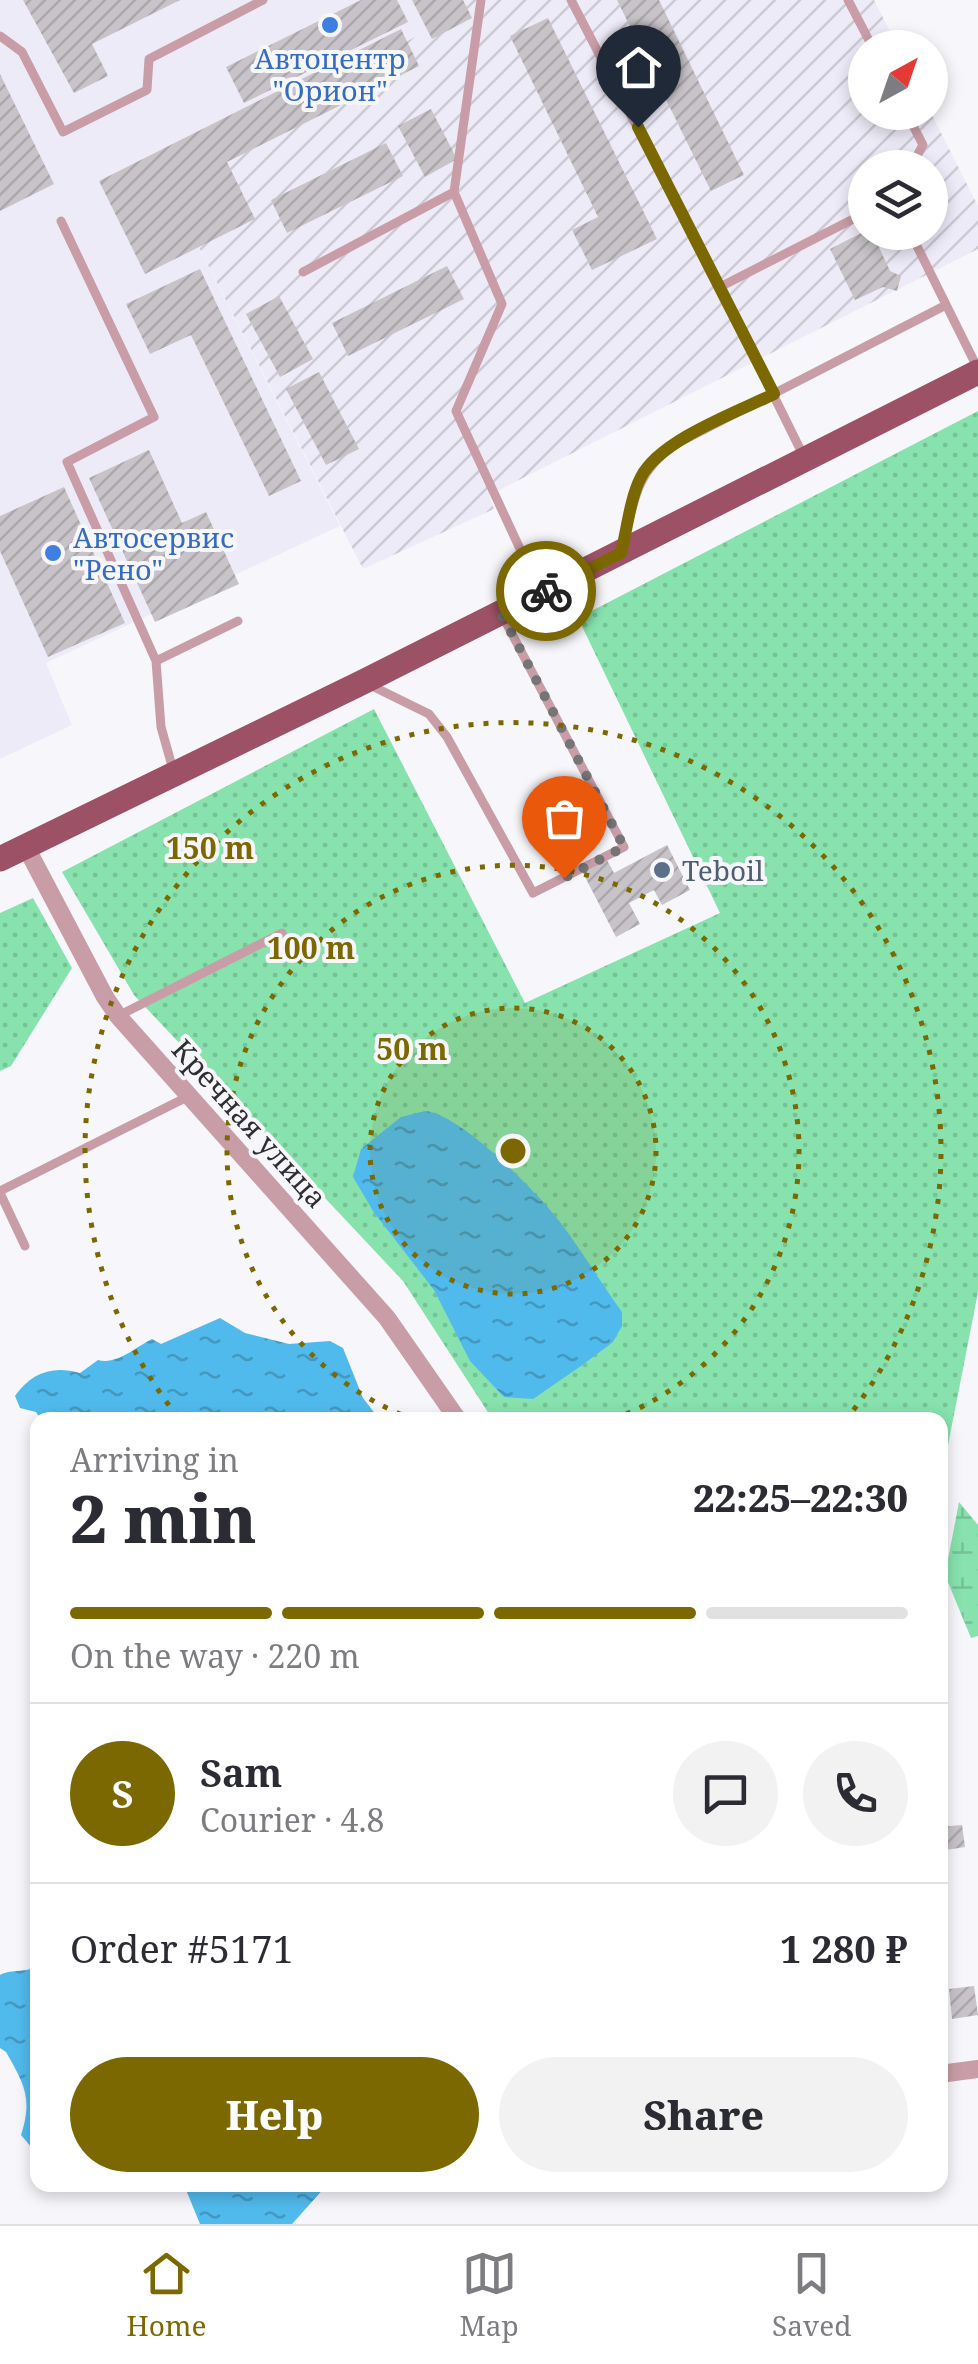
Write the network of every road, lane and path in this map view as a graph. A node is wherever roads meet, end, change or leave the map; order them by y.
1 (263, 0) edge
2 (480, 0) edge
3 (572, 0) edge
4 (848, 0) edge
5 (863, 30) edge
6 (0, 36) edge
7 (454, 192) junction
8 (62, 221) dead end
9 (848, 222) edge
10 (919, 250) edge
11 (302, 272) dead end
12 (720, 286) junction
13 (946, 305) junction
14 (978, 370) edge
15 (774, 394) junction
16 (805, 460) junction
17 (621, 553) junction
18 (540, 593) junction
19 (501, 613) junction
20 (238, 622) dead end
21 (156, 661) junction
22 (363, 682) junction
23 (174, 775) junction
24 (26, 847) junction
25 (0, 859) edge
26 (282, 933) dead end
27 (118, 1016) junction
28 (189, 1096) junction
29 (0, 1192) edge
30 (25, 1246) dead end
31 (452, 1412) edge
32 (978, 2069) edge
33 (948, 2073) edge

1 - 6 lane
2 - 7 lane
3 - 12 lane
4 - 5 lane
7 - 11 lane
7 - 18 lane
8 - 21 lane
9 - 12 lane
10 - 13 lane
12 - 15 lane
13 - 14 lane
13 - 15 lane
14 - 16 main road
15 - 16 lane
15 - 17 lane
16 - 17 main road
17 - 18 main road
18 - 19 main road
19 - 22 main road
19 - 22 lane
20 - 21 lane
21 - 23 lane
22 - 23 main road
23 - 24 main road
24 - 25 main road
24 - 27 street, Кречная улица
26 - 27 lane
27 - 28 street, Кречная улица
28 - 29 lane
28 - 31 street, Кречная улица
29 - 30 lane
32 - 33 street

